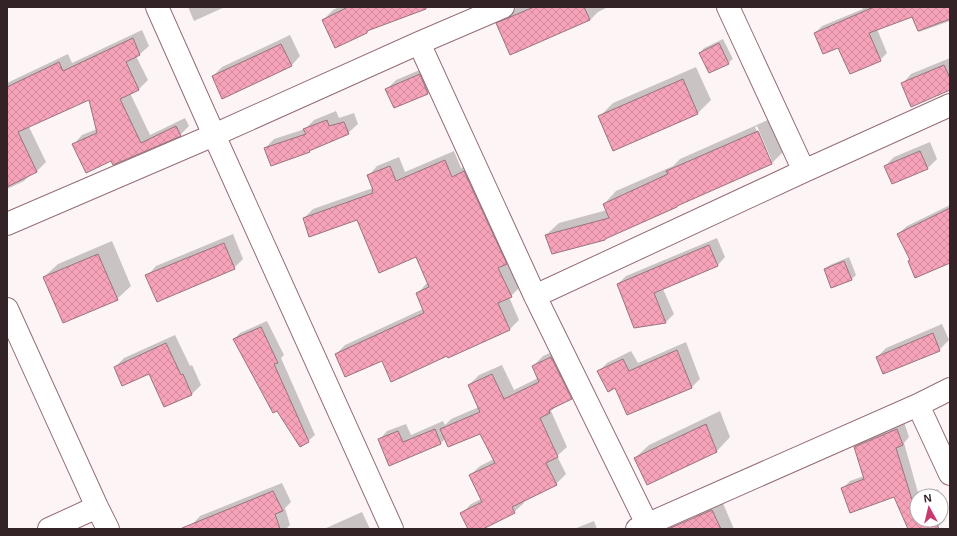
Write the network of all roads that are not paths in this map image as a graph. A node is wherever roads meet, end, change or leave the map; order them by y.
1 (157, 7) edge
2 (503, 7) edge
3 (728, 7) edge
4 (419, 43) junction
5 (950, 105) edge
6 (214, 136) junction
7 (804, 171) junction
8 (7, 224) edge
9 (535, 296) junction
10 (7, 309) edge
11 (950, 389) edge
12 (918, 405) junction
13 (950, 474) edge
14 (97, 507) junction
15 (642, 527) edge
16 (49, 529) edge
17 (108, 529) edge
18 (392, 529) edge

1 - 6 street
2 - 4 street
3 - 7 street
4 - 6 street
4 - 9 street
5 - 7 street
6 - 8 street
6 - 18 street
7 - 9 street
9 - 15 street
10 - 14 street
11 - 12 street
12 - 13 street
12 - 15 street
14 - 16 street
14 - 17 street

